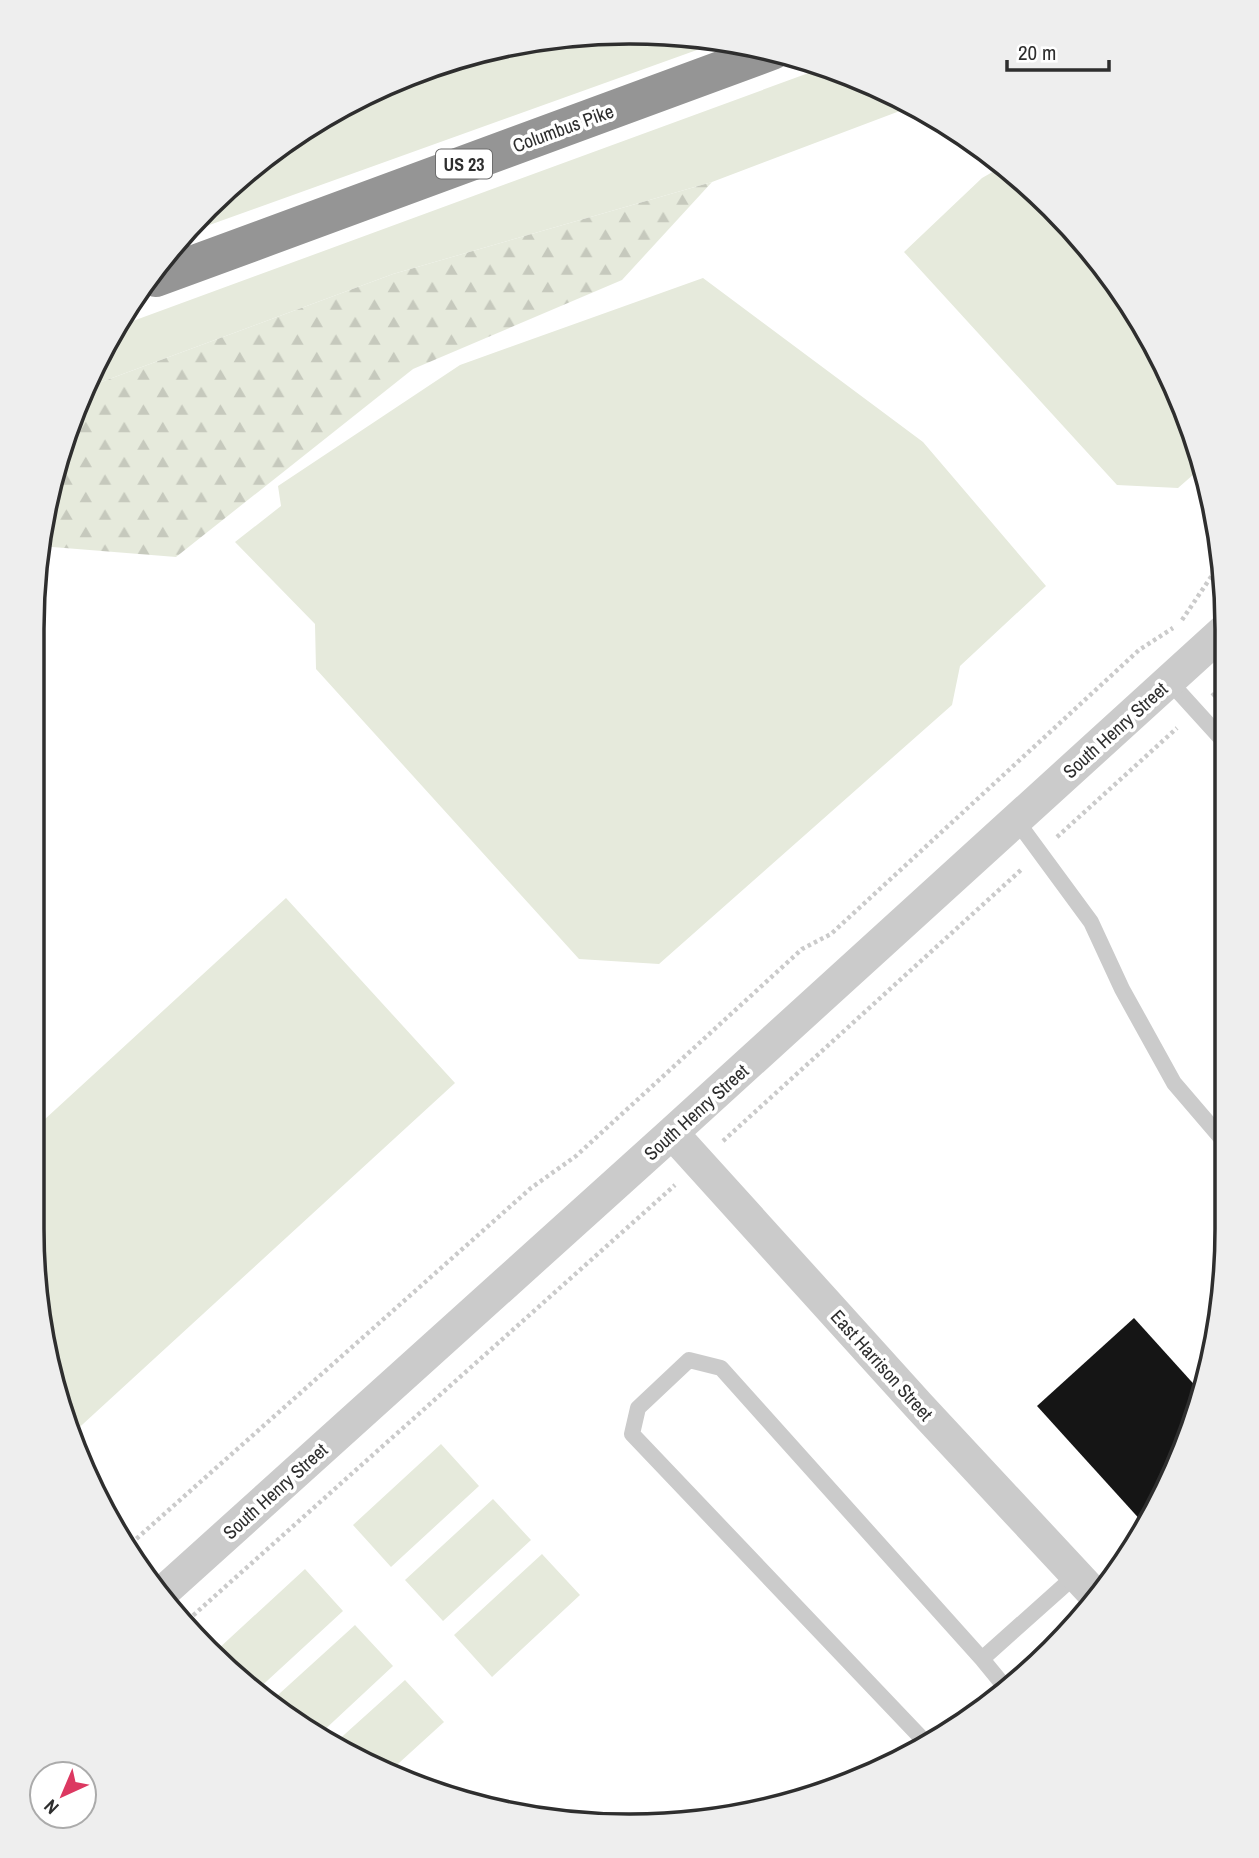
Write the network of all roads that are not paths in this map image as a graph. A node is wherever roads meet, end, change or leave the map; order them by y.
1 (754, 58) edge
2 (163, 275) edge
3 (1215, 639) edge
4 (1169, 681) junction
5 (1215, 733) edge
6 (1016, 820) junction
7 (1215, 1132) edge
8 (672, 1133) junction
9 (1085, 1585) edge
10 (167, 1588) edge
11 (982, 1659) junction
12 (1000, 1682) edge
13 (920, 1737) edge

1 - 2 highway, Columbus Pike / US 23
3 - 4 street, South Henry Street
4 - 5 lane
4 - 6 street, South Henry Street
6 - 7 lane
6 - 8 street, South Henry Street
8 - 9 street, East Harrison Street
8 - 10 street, South Henry Street
9 - 11 lane
11 - 12 lane
11 - 13 lane

